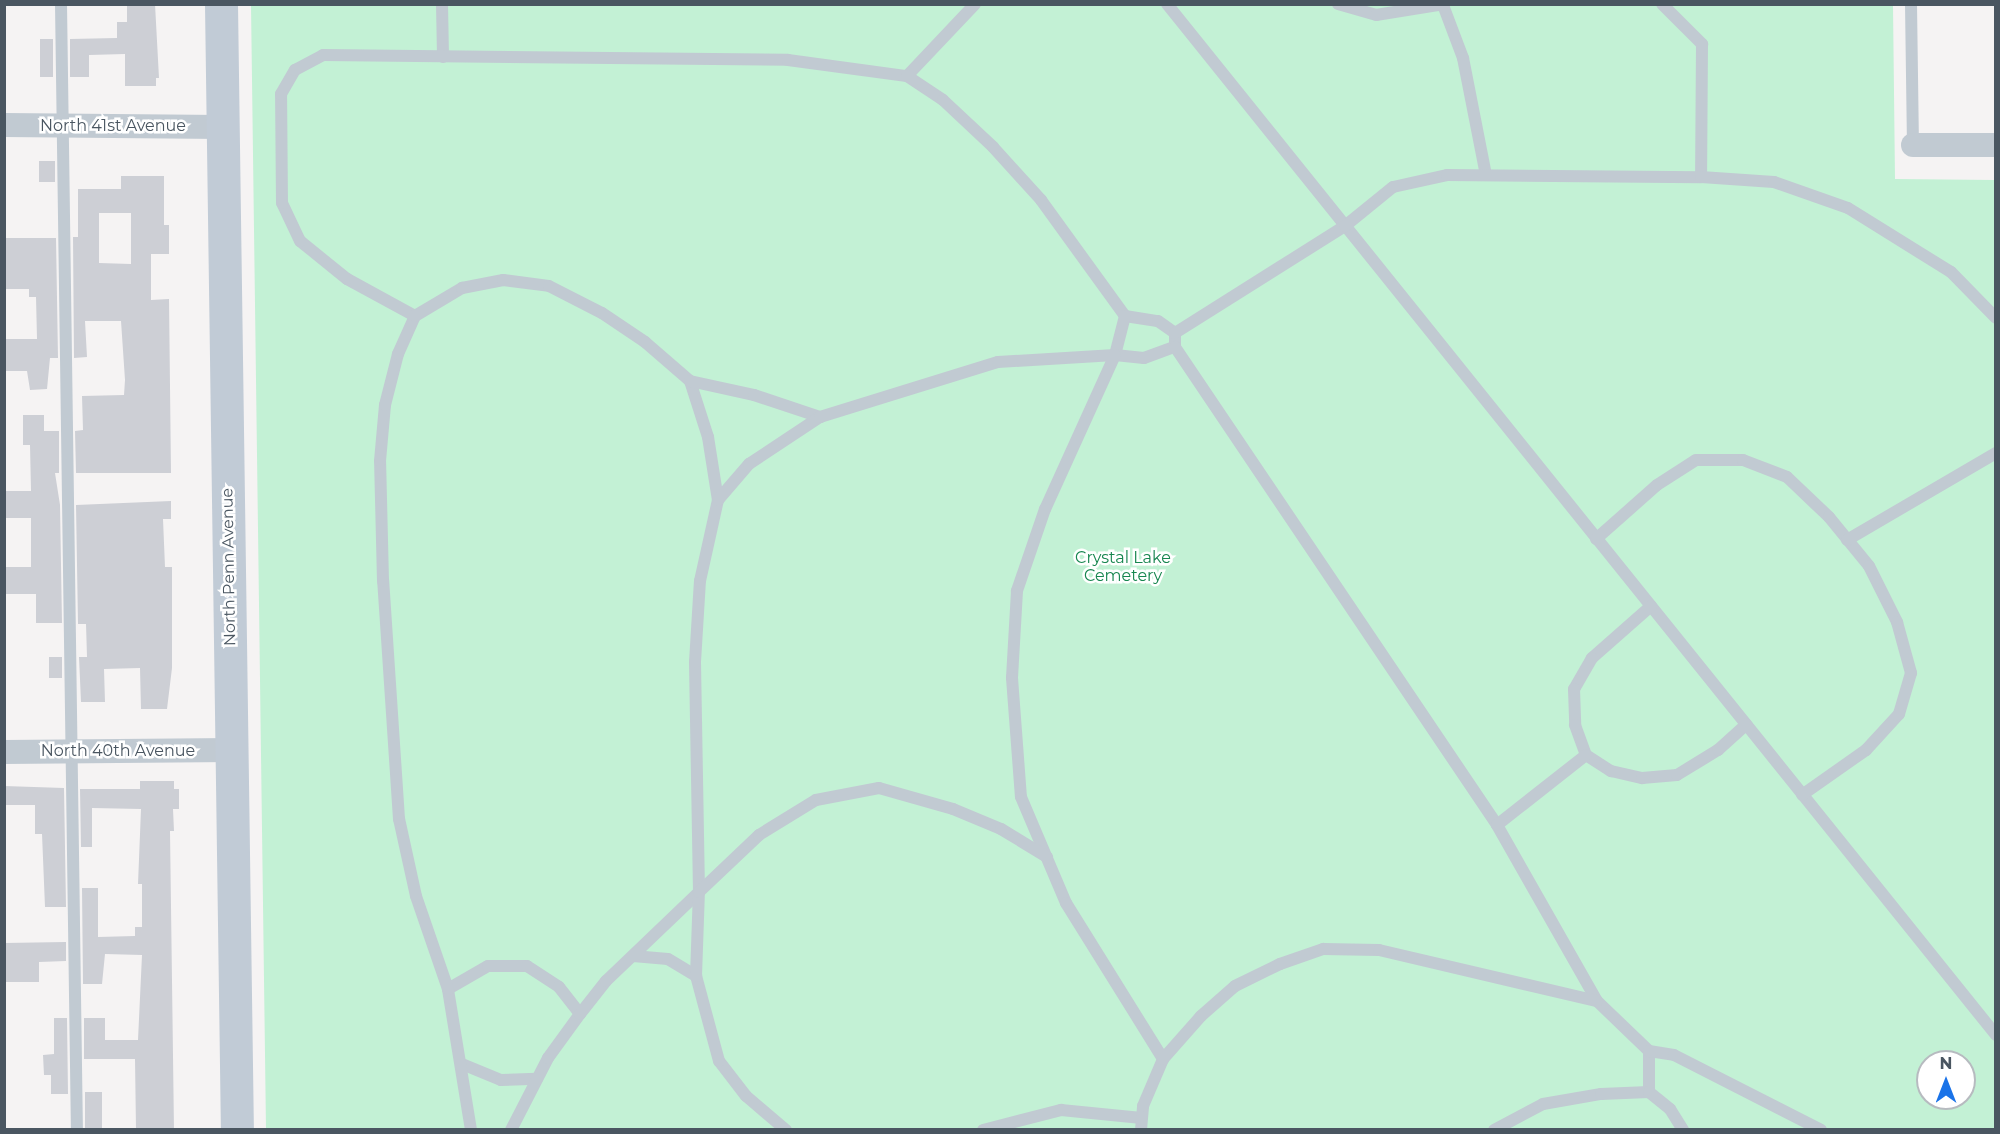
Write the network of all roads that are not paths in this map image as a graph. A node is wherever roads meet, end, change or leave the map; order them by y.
1 (61, 4) edge
2 (221, 4) edge
3 (442, 4) edge
4 (975, 4) edge
5 (1167, 4) edge
6 (1338, 4) edge
7 (1662, 4) edge
8 (1911, 4) edge
9 (1443, 5) edge
10 (443, 57) junction
11 (907, 76) junction
12 (4, 125) edge
13 (63, 126) junction
14 (222, 128) junction
15 (1913, 146) joint
16 (1995, 146) edge
17 (1486, 175) junction
18 (1701, 177) junction
19 (1345, 226) junction
20 (415, 316) junction
21 (1125, 316) junction
22 (1995, 318) edge
23 (1175, 333) junction
24 (1175, 347) junction
25 (1116, 355) junction
26 (690, 381) junction
27 (820, 417) junction
28 (1995, 453) edge
29 (718, 500) junction
30 (1596, 539) junction
31 (1847, 540) junction
32 (1651, 606) junction
33 (1746, 724) junction
34 (232, 750) junction
35 (71, 751) junction
36 (4, 752) edge
37 (1587, 755) junction
38 (1802, 795) junction
39 (1497, 825) junction
40 (1047, 857) junction
41 (699, 892) junction
42 (633, 956) junction
43 (696, 976) junction
44 (448, 989) junction
45 (1597, 1001) junction
46 (580, 1014) junction
47 (1995, 1035) edge
48 (1649, 1051) junction
49 (1163, 1059) junction
50 (462, 1064) junction
51 (537, 1079) junction
52 (1649, 1092) junction
53 (1141, 1124) edge
54 (77, 1130) edge
55 (237, 1130) edge
56 (471, 1130) edge
57 (511, 1130) edge
58 (786, 1130) edge
59 (982, 1130) edge
60 (1494, 1130) edge
61 (1683, 1130) edge
62 (1821, 1130) edge

1 - 13 lane
2 - 14 main road, North Penn Avenue
3 - 10 lane
4 - 11 lane
5 - 19 lane
6 - 9 lane
7 - 18 lane
8 - 15 lane
9 - 17 lane
10 - 11 lane
10 - 20 lane
11 - 21 lane
12 - 13 street, North 41st Avenue
13 - 14 street, North 41st Avenue
13 - 35 lane
14 - 34 main road, North Penn Avenue
15 - 16 street
17 - 18 lane
17 - 19 lane
18 - 22 lane
19 - 23 lane
19 - 30 lane
20 - 26 lane
20 - 44 lane
21 - 23 lane
21 - 25 lane
23 - 24 lane
24 - 25 lane
24 - 39 lane
25 - 27 lane
25 - 40 lane
26 - 27 lane
26 - 29 lane
27 - 29 lane
28 - 31 lane
29 - 41 lane
30 - 31 lane
30 - 32 lane
31 - 38 lane
32 - 33 lane
32 - 37 lane
33 - 37 lane
33 - 38 lane
34 - 35 street, North 40th Avenue
34 - 55 main road, North Penn Avenue
35 - 36 street, North 40th Avenue
35 - 54 lane
37 - 39 lane
38 - 47 lane
39 - 45 lane
40 - 41 lane
40 - 49 lane
41 - 42 lane
41 - 43 lane
42 - 43 lane
42 - 46 lane
43 - 58 lane
44 - 46 lane
44 - 50 lane
45 - 48 lane
45 - 49 lane
46 - 51 lane
48 - 52 lane
48 - 62 lane
49 - 53 lane
50 - 51 lane
50 - 56 lane
51 - 57 lane
52 - 60 lane
52 - 61 lane
53 - 59 lane

